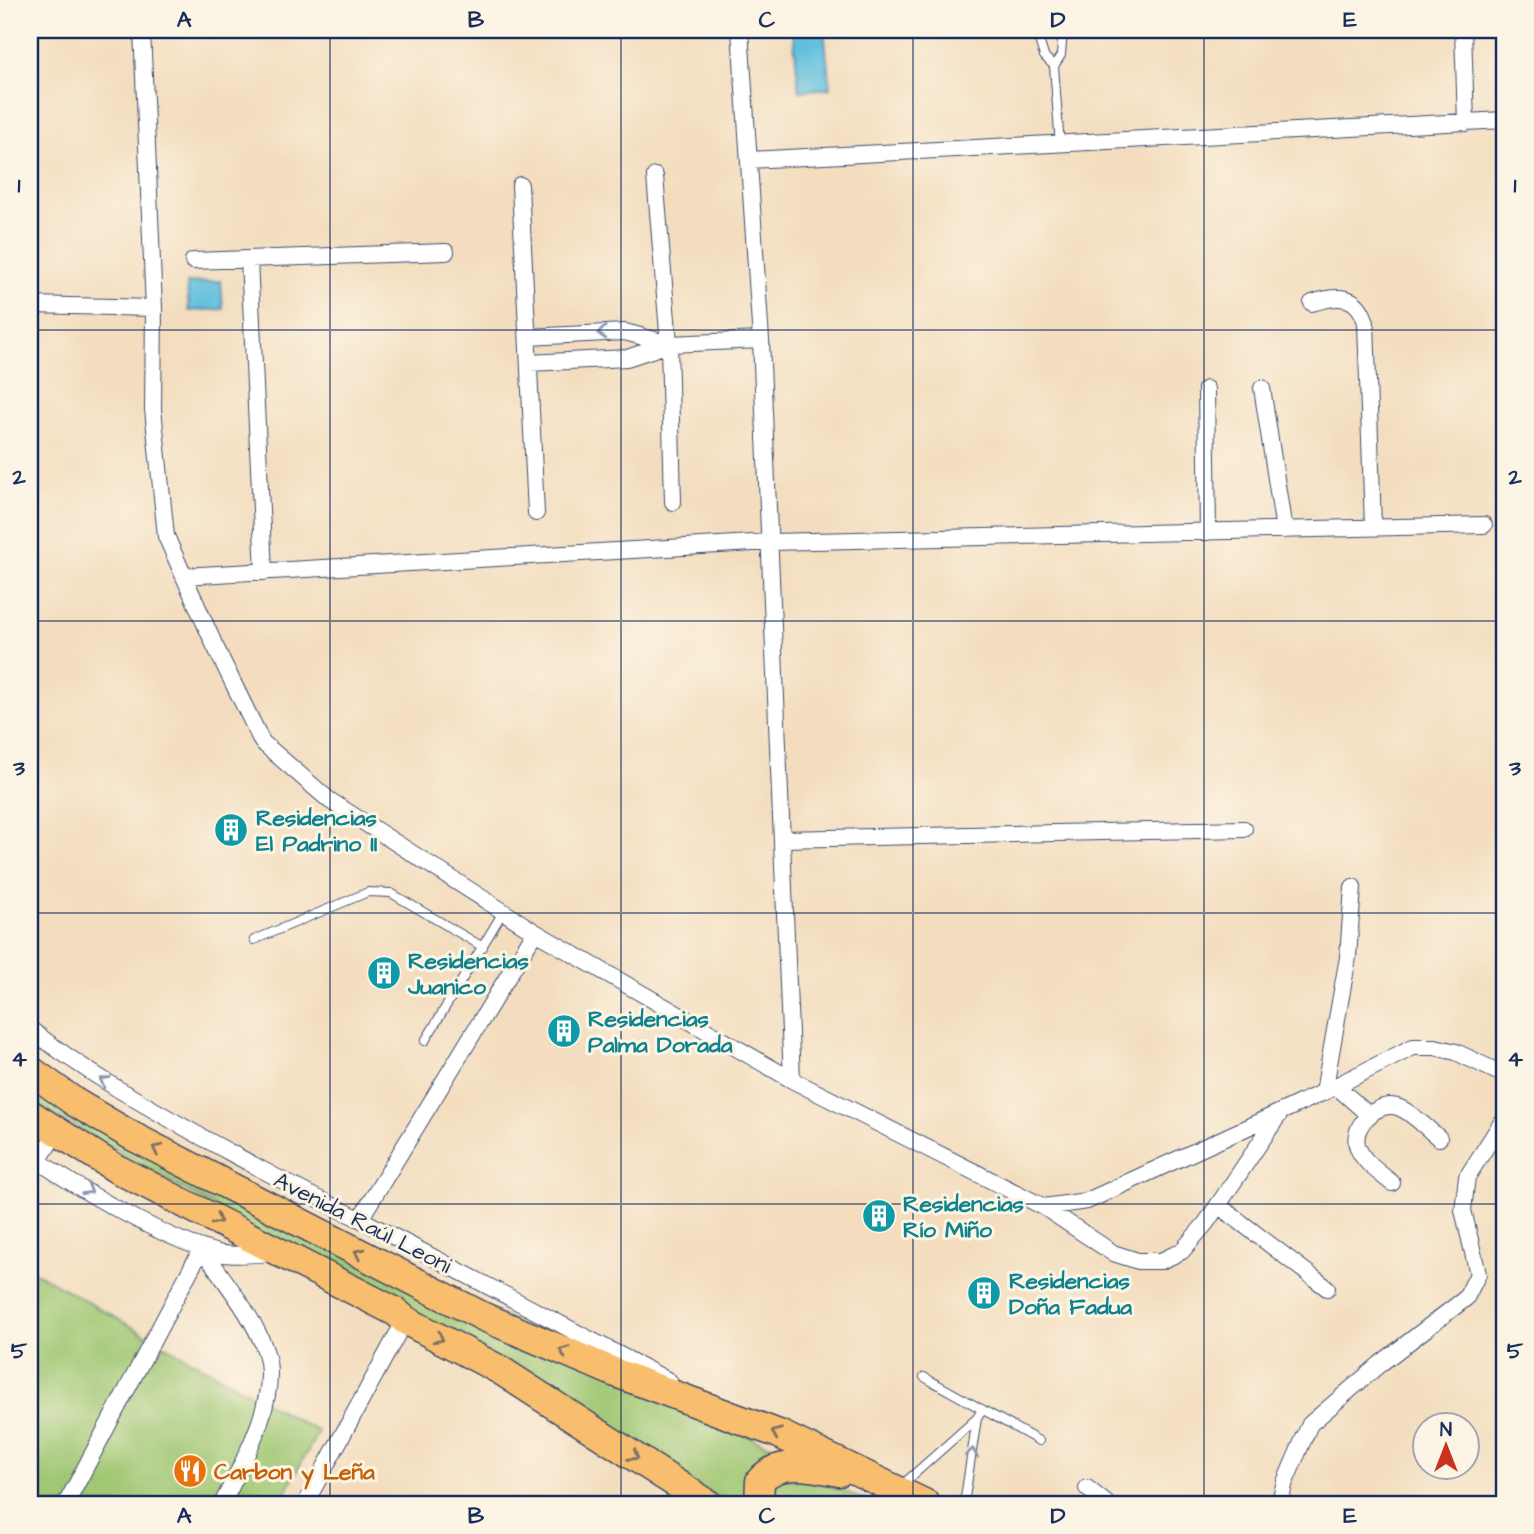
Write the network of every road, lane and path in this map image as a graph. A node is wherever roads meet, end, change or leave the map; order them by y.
1 (142, 30) edge
2 (740, 30) edge
3 (1036, 30) edge
4 (1063, 30) edge
5 (1463, 30) edge
6 (1054, 66) junction
7 (1504, 120) edge
8 (1466, 123) junction
9 (1060, 146) junction
10 (750, 160) junction
11 (655, 176) dead end
12 (520, 185) dead end
13 (446, 252) dead end
14 (249, 260) junction
15 (193, 261) dead end
16 (1312, 303) dead end
17 (30, 305) edge
18 (154, 308) junction
19 (528, 337) junction
20 (761, 340) junction
21 (669, 344) junction
22 (529, 363) junction
23 (1262, 388) dead end
24 (1206, 389) dead end
25 (673, 502) dead end
26 (536, 513) dead end
27 (1484, 525) dead end
28 (1373, 527) junction
29 (1284, 530) junction
30 (1208, 532) junction
31 (770, 542) junction
32 (264, 572) junction
33 (184, 576) junction
34 (1244, 829) dead end
35 (782, 839) junction
36 (1353, 887) dead end
37 (503, 912) junction
38 (535, 932) junction
39 (254, 940) dead end
40 (483, 947) junction
41 (30, 1029) edge
42 (425, 1041) dead end
43 (30, 1070) edge
44 (1504, 1075) edge
45 (792, 1080) junction
46 (1330, 1089) junction
47 (1280, 1113) junction
48 (30, 1114) edge
49 (1370, 1116) junction
50 (1504, 1119) edge
51 (56, 1133) junction
52 (1439, 1138) dead end
53 (34, 1158) edge
54 (1392, 1183) dead end
55 (1217, 1205) junction
56 (1044, 1207) junction
57 (360, 1219) junction
58 (202, 1248) junction
59 (280, 1253) junction
60 (1326, 1288) dead end
61 (405, 1320) junction
62 (924, 1377) dead end
63 (703, 1404) junction
64 (982, 1409) junction
65 (977, 1418) junction
66 (1038, 1441) dead end
67 (1087, 1488) dead end
68 (908, 1495) edge
69 (66, 1504) edge
70 (222, 1504) edge
71 (305, 1504) edge
72 (708, 1504) edge
73 (759, 1504) edge
74 (964, 1504) edge
75 (1107, 1504) edge
76 (1279, 1504) edge

1 - 18 street
2 - 10 street
3 - 6 lane
4 - 6 lane
5 - 8 street
6 - 9 lane
7 - 8 street
8 - 9 street
9 - 10 street
10 - 20 street
11 - 21 street
12 - 19 street
13 - 14 street
14 - 15 street
14 - 32 street
16 - 28 street
17 - 18 street
18 - 33 street
21 -> 19 street
19 - 22 street
20 - 21 street
20 - 31 street
21 - 22 street
21 - 25 street
22 - 26 street
23 - 29 street
24 - 30 street
27 - 28 street
28 - 29 street
29 - 30 street
30 - 31 street
31 - 32 street
31 - 35 street
32 - 33 street
33 - 37 street
34 - 35 street
35 - 45 street
36 - 46 street
37 - 38 street
37 - 40 lane
38 - 45 street
38 - 57 street
39 - 40 lane
40 - 42 lane
57 -> 41 street, Avenida Raúl Leoni
63 -> 43 highway, Avenida Raúl Leoni
44 - 46 street
45 - 56 street
46 - 47 street
46 - 49 street
47 - 55 street
47 - 56 street
48 - 51 highway
49 - 52 street
49 - 54 street
50 - 76 street
51 - 53 street
51 -> 59 highway
53 -> 58 street
55 - 56 street
55 - 60 street
57 - 63 street, Avenida Raúl Leoni
58 - 59 street
58 - 69 street
58 - 70 street
59 - 61 highway
61 - 71 street
61 -> 72 highway
62 - 64 lane
68 -> 63 highway, Avenida Raúl Leoni
64 - 65 lane
64 - 66 lane
65 - 68 lane
74 -> 65 lane
67 - 75 street
68 - 73 highway

